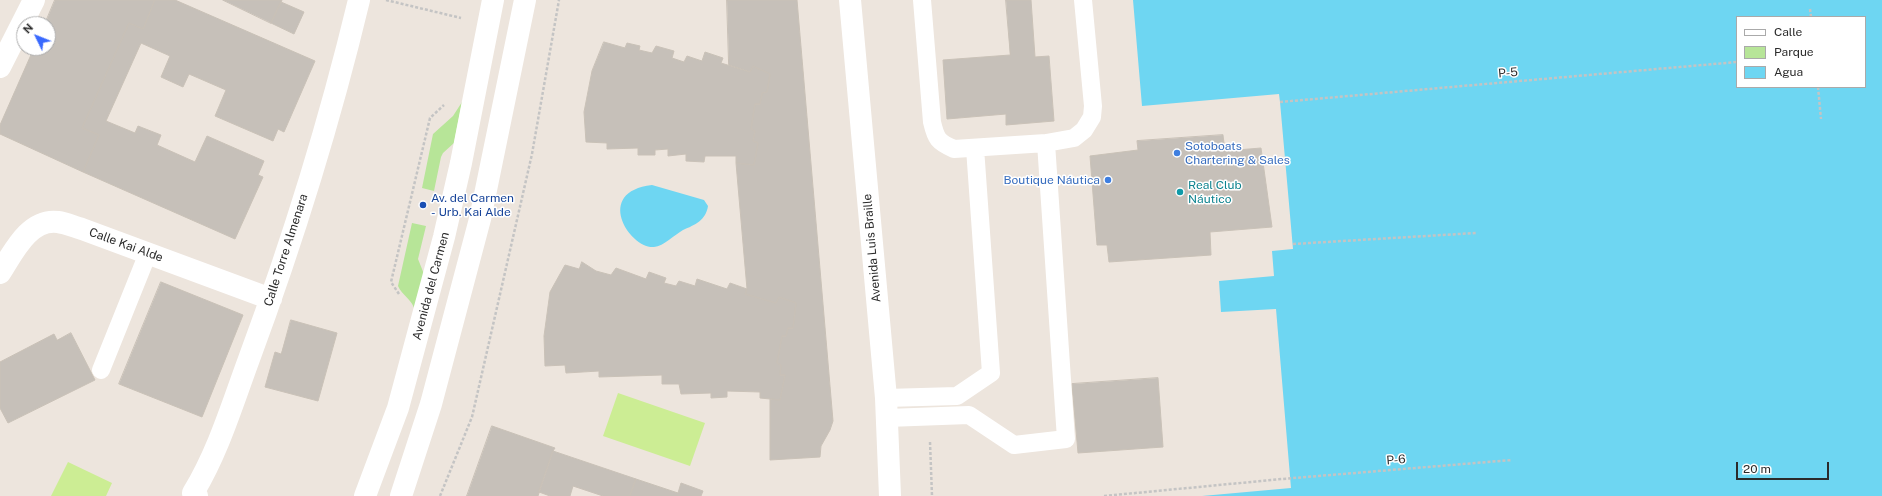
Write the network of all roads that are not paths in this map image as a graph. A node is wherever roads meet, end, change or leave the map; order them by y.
1 (34, 0) edge
2 (359, 0) edge
3 (493, 0) edge
4 (525, 0) edge
5 (850, 0) edge
6 (922, 0) edge
7 (1084, 0) edge
8 (2, 59) edge
9 (1046, 143) junction
10 (975, 148) junction
11 (148, 253) junction
12 (0, 273) edge
13 (271, 299) junction
14 (101, 370) dead end
15 (886, 408) junction
16 (194, 495) edge
17 (365, 496) edge
18 (401, 496) edge
19 (890, 496) edge

1 - 8 street
2 - 13 street, Calle Torre Almenara
3 - 17 street, Avenida del Carmen
4 - 18 street
5 - 15 street, Avenida Luis Braille
6 - 10 lane
7 - 9 lane
9 - 10 lane
9 - 15 lane
10 - 15 lane
11 - 12 street, Calle Kai Alde
11 - 13 street, Calle Kai Alde
11 - 14 lane
13 - 16 street, Calle Torre Almenara
15 - 19 street, Avenida Luis Braille

